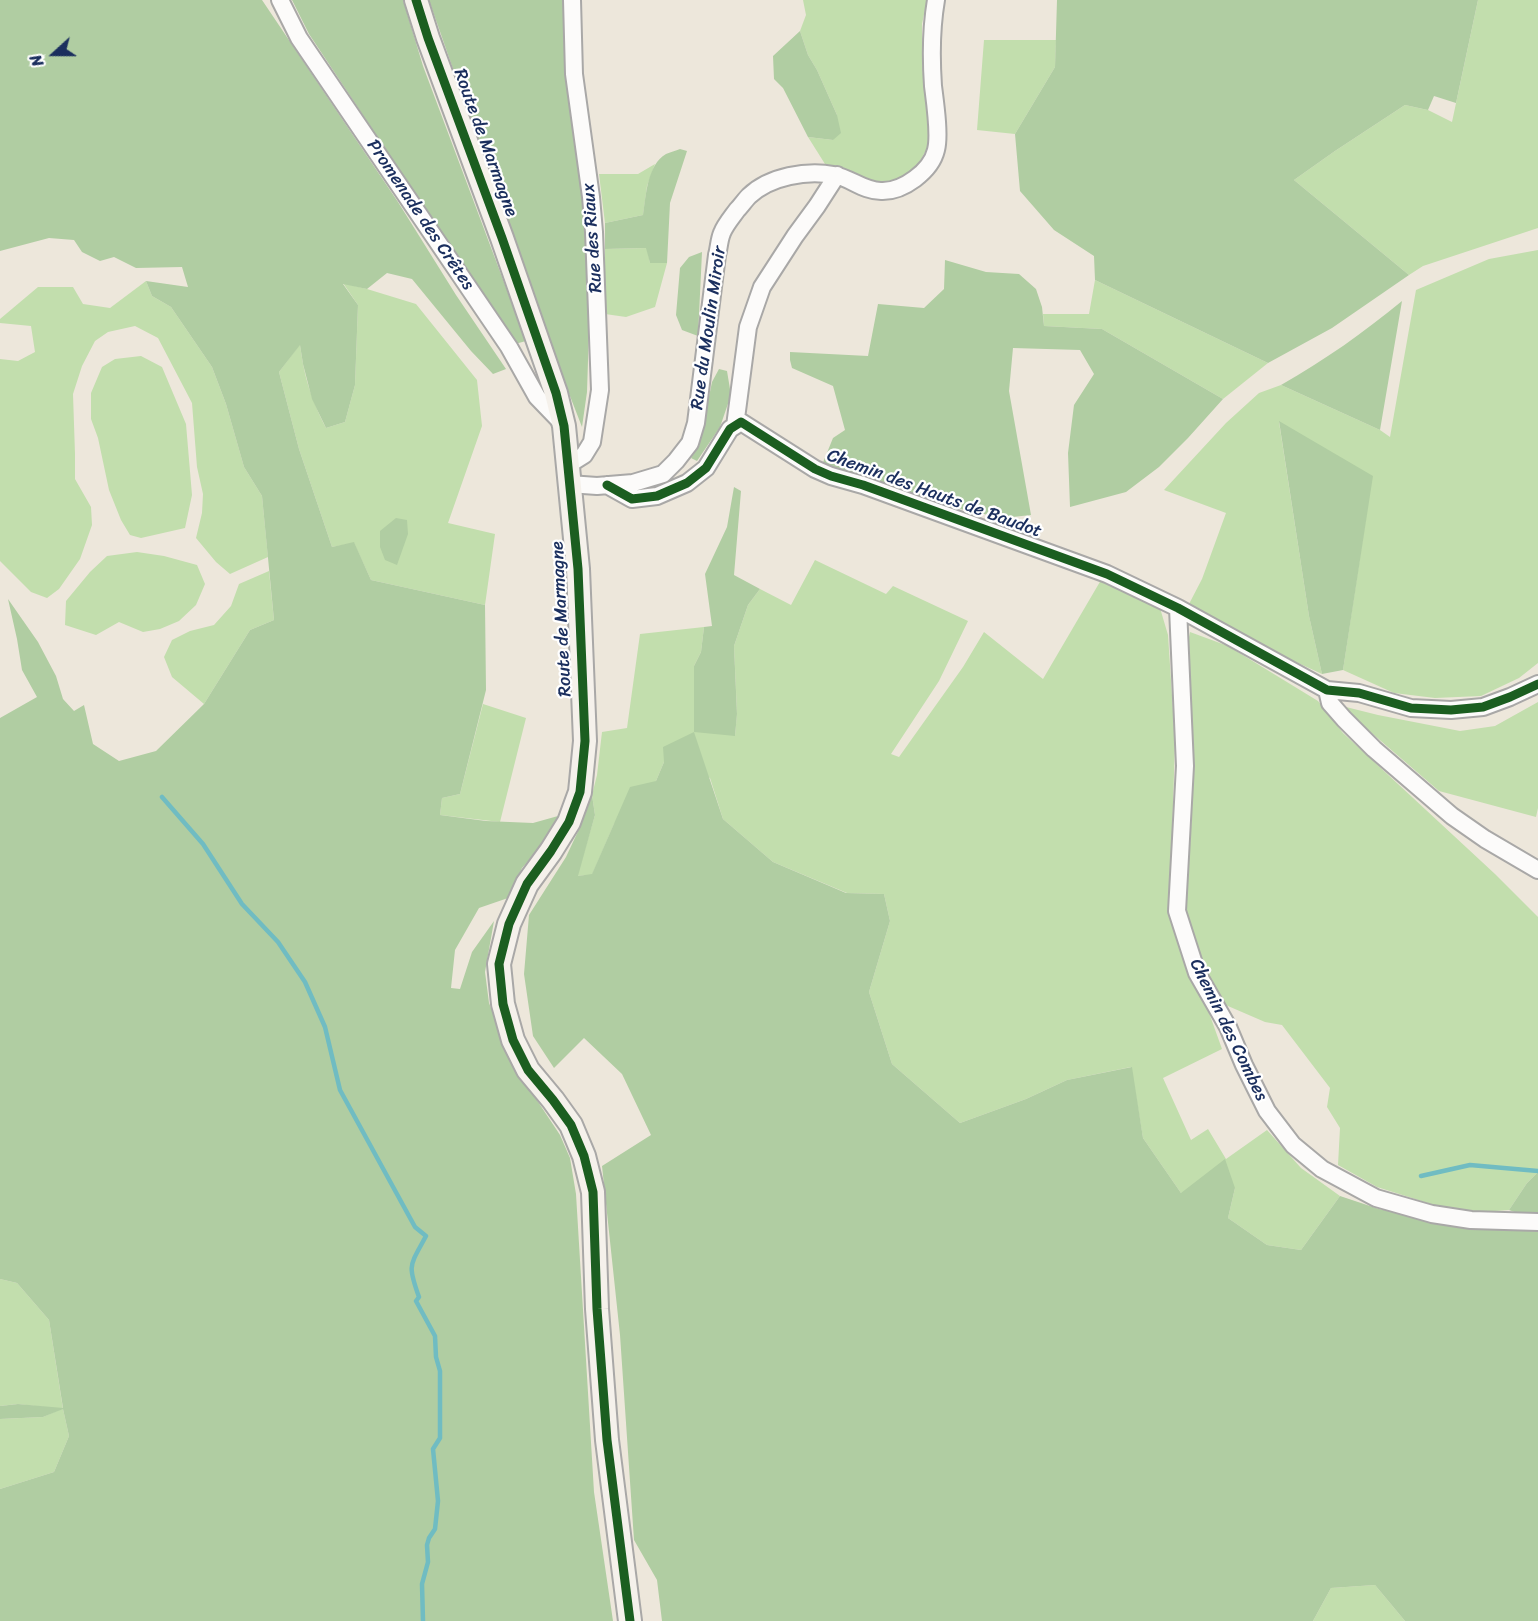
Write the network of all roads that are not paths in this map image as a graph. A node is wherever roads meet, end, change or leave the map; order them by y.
1 (280, 0) edge
2 (417, 0) edge
3 (572, 0) edge
4 (936, 0) edge
5 (837, 175) junction
6 (564, 426) junction
7 (735, 426) junction
8 (569, 474) junction
9 (607, 485) junction
10 (1178, 608) junction
11 (1538, 684) edge
12 (1327, 690) junction
13 (1538, 870) edge
14 (1538, 1222) edge
15 (630, 1621) edge

1 - 6 street, Promenade des Crêtes
2 - 6 street, Route de Marmagne
3 - 8 street, Rue des Riaux
4 - 5 street, Rue du Moulin Miroir
5 - 7 street
5 - 9 street, Rue du Moulin Miroir
6 - 8 street, Route de Marmagne
7 - 9 street
7 - 10 street, Chemin des Hauts de Baudot
8 - 9 street, Rue du Moulin Miroir
8 - 15 street, Route de Marmagne
10 - 12 street
10 - 14 street, Chemin des Combes
11 - 12 street
12 - 13 street

